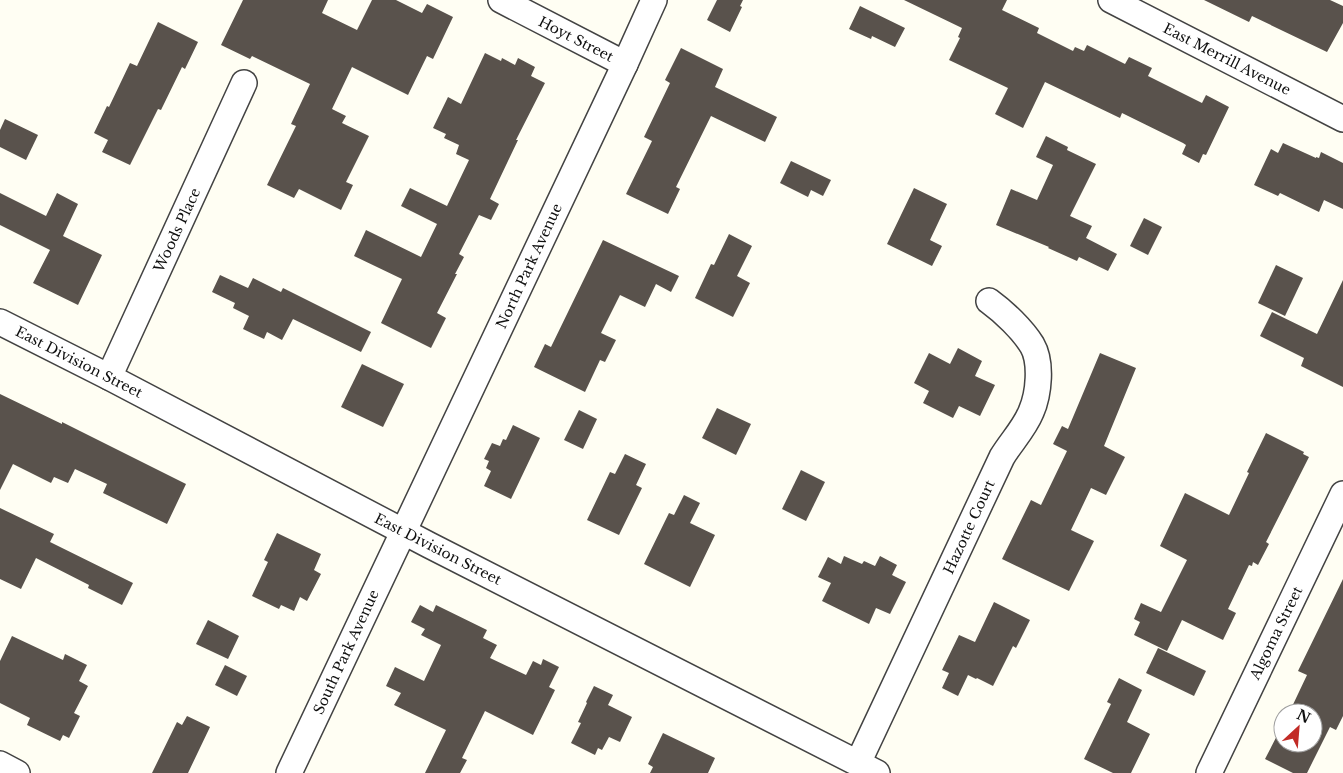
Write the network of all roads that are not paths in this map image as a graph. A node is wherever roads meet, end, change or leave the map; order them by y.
1 (500, 0) edge
2 (654, 0) edge
3 (1111, 0) edge
4 (625, 64) junction
5 (244, 83) dead end
6 (1343, 119) edge
7 (989, 301) dead end
8 (0, 322) edge
9 (109, 377) junction
10 (1343, 494) edge
11 (403, 532) junction
12 (0, 764) edge
13 (867, 768) edge
14 (17, 773) edge
15 (289, 773) edge
16 (1210, 773) edge

1 - 4 street, Hoyt Street
2 - 4 street, North Park Avenue
3 - 6 street, East Merrill Avenue
4 - 11 street, North Park Avenue
5 - 9 street, Woods Place
7 - 13 street, Hazotte Court
8 - 9 street, East Division Street
9 - 11 street, East Division Street
10 - 16 street, Algoma Street
11 - 13 street, East Division Street
11 - 15 street, South Park Avenue
12 - 14 street

